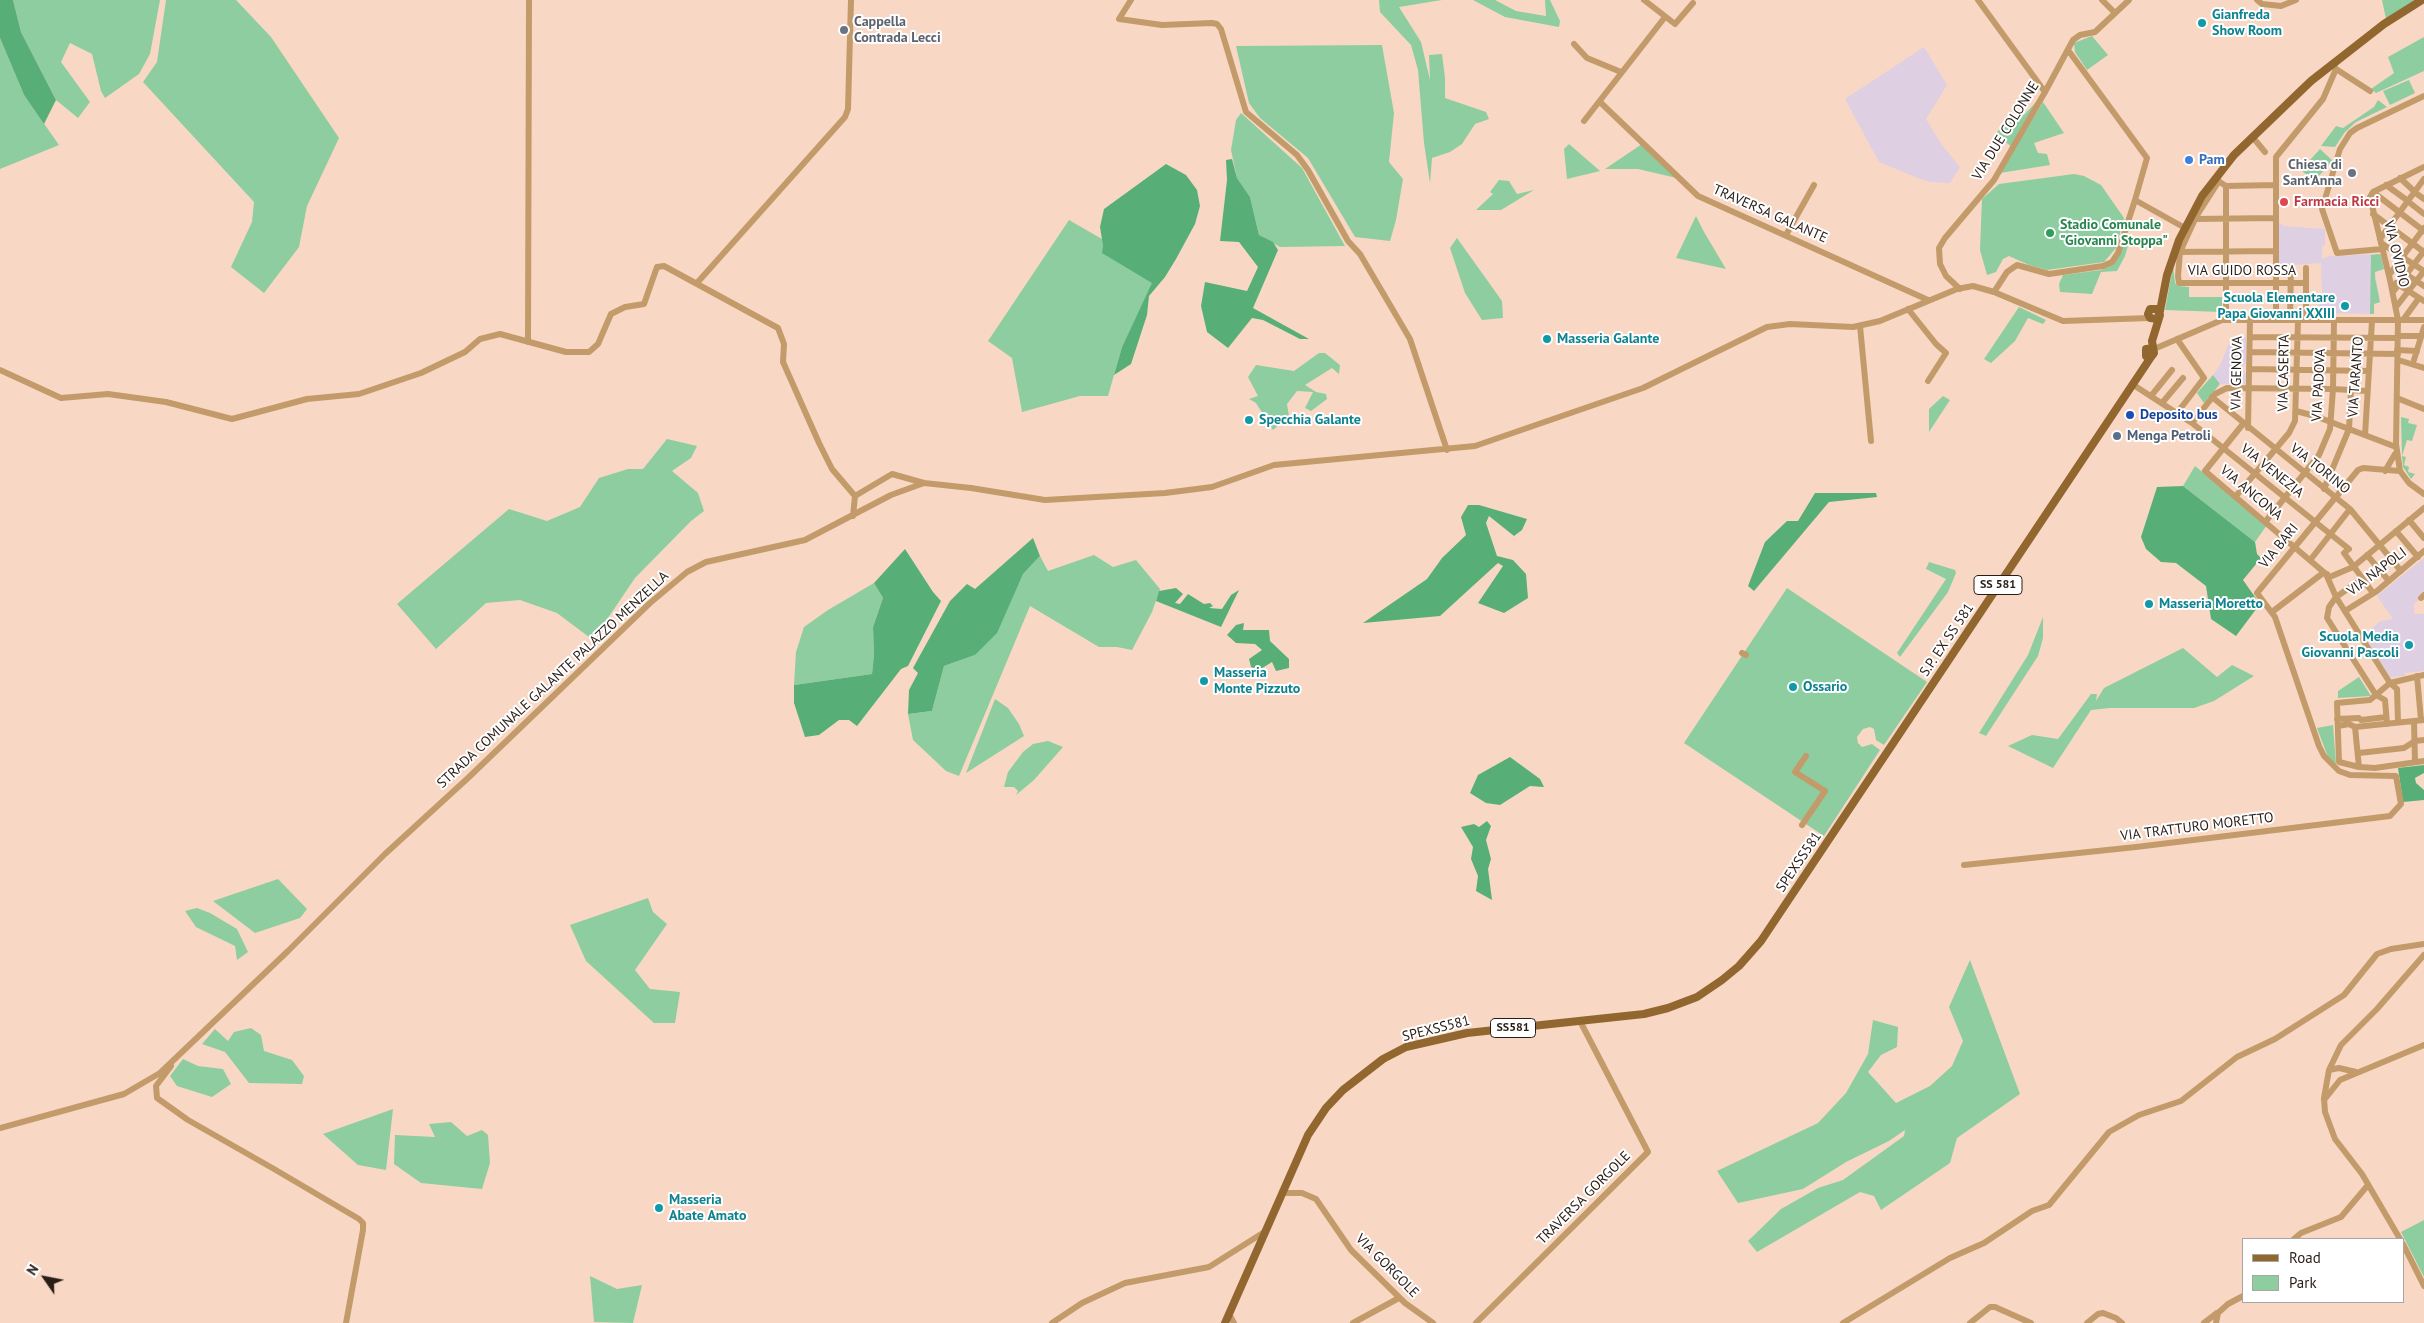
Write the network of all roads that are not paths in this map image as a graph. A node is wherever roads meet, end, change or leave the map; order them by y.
1 (529, 0) edge
2 (851, 0) edge
3 (1130, 0) edge
4 (1644, 0) edge
5 (1978, 0) edge
6 (2102, 0) edge
7 (2128, 0) edge
8 (2257, 0) edge
9 (2296, 0) edge
10 (2422, 0) edge
11 (1693, 3) dead end
12 (2115, 13) junction
13 (1665, 17) junction
14 (1574, 44) dead end
15 (2068, 50) junction
16 (2335, 66) junction
17 (1621, 72) junction
18 (2370, 90) dead end
19 (2045, 92) junction
20 (2424, 96) edge
21 (1600, 102) junction
22 (1584, 121) dead end
23 (2255, 140) dead end
24 (2265, 152) dead end
25 (2424, 167) edge
26 (2400, 178) junction
27 (2424, 179) edge
28 (2217, 180) junction
29 (1814, 185) dead end
30 (2275, 185) junction
31 (2386, 185) junction
32 (2226, 186) junction
33 (2372, 192) junction
34 (2416, 192) junction
35 (2424, 199) edge
36 (2135, 200) junction
37 (2409, 202) junction
38 (2400, 212) junction
39 (2373, 214) junction
40 (2424, 214) edge
41 (2275, 218) junction
42 (2196, 219) junction
43 (2226, 219) junction
44 (2390, 225) junction
45 (2185, 228) junction
46 (2424, 230) edge
47 (1786, 235) junction
48 (2413, 243) junction
49 (2381, 244) junction
50 (2276, 251) junction
51 (2424, 251) edge
52 (2177, 252) junction
53 (2226, 252) junction
54 (2403, 257) junction
55 (2414, 264) junction
56 (2291, 267) dead end
57 (2395, 267) junction
58 (2306, 268) dead end
59 (2424, 271) edge
60 (2406, 274) junction
61 (2390, 278) junction
62 (2416, 281) junction
63 (697, 283) junction
64 (2276, 283) junction
65 (2291, 283) junction
66 (2226, 284) junction
67 (2306, 284) junction
68 (2398, 285) junction
69 (2424, 286) edge
70 (1960, 289) junction
71 (2408, 291) junction
72 (1994, 292) junction
73 (2393, 292) junction
74 (1928, 300) junction
75 (2421, 300) edge
76 (2396, 307) junction
77 (1908, 309) junction
78 (2153, 314) junction
79 (2250, 318) junction
80 (2276, 319) junction
81 (2290, 319) junction
82 (2226, 320) junction
83 (2298, 320) junction
84 (2306, 320) junction
85 (2334, 320) junction
86 (2400, 320) junction
87 (2424, 320) edge
88 (2372, 321) junction
89 (1860, 326) junction
90 (2424, 327) edge
91 (2250, 336) junction
92 (2421, 336) junction
93 (2297, 337) junction
94 (2398, 337) junction
95 (2334, 338) junction
96 (2371, 338) junction
97 (2177, 339) junction
98 (528, 342) junction
99 (2151, 351) junction
100 (2417, 351) junction
101 (2250, 352) junction
102 (2297, 353) junction
103 (2370, 353) junction
104 (2333, 354) junction
105 (2398, 355) junction
106 (2414, 360) dead end
107 (2424, 368) edge
108 (2249, 369) junction
109 (0, 370) edge
110 (2172, 370) dead end
111 (2297, 370) junction
112 (2332, 370) junction
113 (2369, 371) junction
114 (2183, 378) dead end
115 (1928, 381) dead end
116 (2132, 384) junction
117 (2249, 389) junction
118 (2296, 389) junction
119 (2333, 389) junction
120 (2351, 390) junction
121 (2368, 391) junction
122 (2151, 396) junction
123 (2212, 397) junction
124 (2397, 398) junction
125 (2162, 403) junction
126 (2424, 409) edge
127 (2296, 411) junction
128 (2177, 413) junction
129 (2330, 422) junction
130 (2192, 423) junction
131 (2246, 426) junction
132 (2349, 429) junction
133 (2365, 435) junction
134 (1871, 441) dead end
135 (2224, 448) junction
136 (2396, 448) junction
137 (2275, 449) junction
138 (1447, 450) junction
139 (2205, 471) joint
140 (2392, 471) junction
141 (2255, 473) junction
142 (2305, 474) junction
143 (924, 483) junction
144 (2324, 489) junction
145 (2424, 494) edge
146 (855, 496) junction
147 (2236, 496) junction
148 (2335, 497) junction
149 (2286, 498) junction
150 (2424, 508) edge
151 (2350, 509) junction
152 (853, 516) junction
153 (2409, 520) junction
154 (2266, 521) junction
155 (2315, 522) junction
156 (2396, 531) junction
157 (2330, 533) junction
158 (2423, 534) edge
159 (2379, 545) junction
160 (2295, 546) junction
161 (2424, 552) edge
162 (2367, 555) junction
163 (2418, 557) junction
164 (2311, 559) junction
165 (2353, 567) junction
166 (2402, 571) junction
167 (2330, 577) junction
168 (2362, 579) junction
169 (2389, 581) junction
170 (2373, 593) junction
171 (2336, 597) junction
172 (2345, 611) junction
173 (2272, 612) junction
174 (2421, 676) edge
175 (2390, 682) junction
176 (2376, 695) junction
177 (2386, 720) junction
178 (2423, 720) edge
179 (2414, 721) junction
180 (2338, 722) junction
181 (2398, 722) junction
182 (2355, 727) junction
183 (2424, 740) edge
184 (2415, 741) junction
185 (2358, 753) junction
186 (1806, 756) dead end
187 (2424, 761) edge
188 (2415, 762) junction
189 (2360, 767) junction
190 (2375, 768) junction
191 (2376, 776) junction
192 (1858, 795) joint
193 (1802, 825) dead end
194 (1964, 865) dead end
195 (2424, 944) edge
196 (2424, 955) edge
197 (1580, 1021) junction
198 (2424, 1045) edge
199 (2335, 1056) junction
200 (176, 1058) junction
201 (2328, 1070) junction
202 (2347, 1070) junction
203 (2356, 1072) junction
204 (2340, 1080) junction
205 (2324, 1100) junction
206 (0, 1128) edge
207 (2368, 1185) junction
208 (1282, 1193) junction
209 (1267, 1231) junction
210 (2295, 1238) edge
211 (2399, 1238) edge
212 (2404, 1246) edge
213 (2424, 1286) edge
214 (2242, 1297) edge
215 (1398, 1298) junction
216 (2218, 1313) junction
217 (1229, 1314) junction
218 (346, 1323) edge
219 (1052, 1323) edge
220 (1225, 1323) edge
221 (1234, 1323) edge
222 (1354, 1323) edge
223 (1433, 1323) edge
224 (1476, 1323) edge
225 (1843, 1323) edge
226 (1970, 1323) edge
227 (2031, 1323) edge
228 (2087, 1323) edge
229 (2122, 1323) edge
230 (2204, 1323) edge
231 (2216, 1323) edge

1 - 98 street
2 - 63 street
3 - 138 street
4 - 13 street
5 - 19 street
6 - 12 street
7 - 12 street, VIA DUE COLONNE
8 - 9 street
10 - 16 main road
11 - 13 street
12 - 15 street, VIA DUE COLONNE
13 - 17 street
14 - 17 street
15 - 19 street, VIA DUE COLONNE
15 - 36 street
16 - 18 street
16 - 28 main road
16 - 30 street
17 - 21 street
19 - 70 street, VIA DUE COLONNE
20 - 49 street
21 - 22 street
21 - 47 street, TRAVERSA GALANTE
23 - 24 street
25 - 26 street
26 - 31 street
26 - 34 street
27 - 34 street
28 - 32 street
28 - 42 street
28 - 45 main road
29 - 47 street
30 - 32 street
30 - 41 street
31 - 33 street
31 - 37 street
32 - 43 street
33 - 38 street
33 - 39 street, VIA OVIDIO
34 - 35 street
34 - 37 street
36 - 45 street
36 - 72 street
37 - 38 street
37 - 40 street
38 - 44 street
38 - 46 street
39 - 44 street
39 - 49 street, VIA OVIDIO
41 - 43 street
41 - 50 street
42 - 43 street
42 - 52 street
43 - 53 street
44 - 48 street
44 - 49 street
45 - 52 main road
46 - 48 street
47 - 74 street, TRAVERSA GALANTE
48 - 51 street
48 - 54 street
49 - 54 street
49 - 61 street, VIA OVIDIO
50 - 53 street
50 - 64 street
51 - 55 street
52 - 53 street
52 - 66 street, VIA GUIDO ROSSA
52 - 78 main road
53 - 66 street
54 - 55 street
54 - 57 street
55 - 59 street
55 - 60 street
56 - 65 street
57 - 60 street
57 - 61 street
58 - 67 street
59 - 62 street
60 - 62 street
60 - 68 street
61 - 68 street
61 - 73 street, VIA OVIDIO
62 - 69 street
62 - 71 street
63 - 98 street
63 - 146 street
64 - 65 street, VIA GUIDO ROSSA
64 - 66 street, VIA GUIDO ROSSA
64 - 80 street
65 - 67 street, VIA GUIDO ROSSA
65 - 81 street
66 - 82 street
67 - 84 street
68 - 71 street
68 - 73 street
70 - 72 street, STRADA COMUNALE GALANTE PALAZZO MENZELLA
70 - 74 street, STRADA COMUNALE GALANTE PALAZZO MENZELLA
71 - 75 street
71 - 76 street
72 - 78 street, STRADA COMUNALE GALANTE PALAZZO MENZELLA
73 - 76 street, VIA OVIDIO
74 - 77 street, STRADA COMUNALE GALANTE PALAZZO MENZELLA
75 - 86 street
76 - 86 street, VIA OVIDIO
77 - 89 street, STRADA COMUNALE GALANTE PALAZZO MENZELLA
77 - 115 street
78 - 99 main road
79 - 80 street
79 - 82 street
79 - 91 street, VIA GENOVA
80 - 81 street
81 - 83 street
82 - 97 street
83 - 84 street
83 - 93 street, VIA CASERTA
84 - 85 street
85 - 88 street
85 - 95 street, VIA PADOVA
86 - 87 street
86 - 88 street
86 - 94 street, VIA OVIDIO
88 - 96 street, VIA TARANTO
89 - 134 street
89 - 138 street, STRADA COMUNALE GALANTE PALAZZO MENZELLA
90 - 92 street
91 - 93 street
91 - 101 street, VIA GENOVA
92 - 94 street
92 - 100 street
93 - 95 street
93 - 102 street, VIA CASERTA
94 - 96 street
94 - 105 street, VIA OVIDIO
95 - 96 street
95 - 104 street, VIA PADOVA
96 - 103 street, VIA TARANTO
97 - 99 street
97 - 128 street
98 - 109 street
99 - 116 main road, S.P. EX SS 581 / SS 581
100 - 105 street
100 - 106 street
101 - 102 street
101 - 108 street, VIA GENOVA
102 - 104 street
102 - 111 street, VIA CASERTA
103 - 104 street
103 - 105 street
103 - 113 street, VIA TARANTO
104 - 112 street, VIA PADOVA
105 - 107 street
105 - 124 street, VIA OVIDIO
108 - 111 street
108 - 117 street, VIA GENOVA
110 - 122 street
111 - 112 street
111 - 118 street, VIA CASERTA
112 - 113 street
112 - 119 street, VIA PADOVA
113 - 121 street, VIA TARANTO
114 - 125 street
116 - 122 street, VIA VENEZIA
116 - 192 main road, S.P. EX SS 581 / SS 581
117 - 118 street
117 - 123 street
117 - 131 street, VIA GENOVA
118 - 119 street
118 - 127 street, VIA CASERTA
119 - 120 street
119 - 129 street, VIA PADOVA
120 - 121 street
120 - 132 street
121 - 133 street, VIA TARANTO
122 - 125 street, VIA VENEZIA
123 - 130 street
123 - 131 street, VIA TORINO
124 - 126 street
124 - 136 street, VIA OVIDIO
125 - 128 street, VIA VENEZIA
127 - 129 street
127 - 137 street, VIA CASERTA
128 - 130 street, VIA VENEZIA
129 - 132 street
129 - 142 street, VIA PADOVA
130 - 135 street, VIA VENEZIA
131 - 135 street, VIA GENOVA
131 - 137 street, VIA TORINO
132 - 133 street
132 - 144 street
133 - 136 street
135 - 139 street, VIA GENOVA
135 - 141 street, VIA VENEZIA
136 - 140 street
136 - 140 street
136 - 140 street
137 - 141 street, VIA CASERTA
137 - 142 street, VIA TORINO
138 - 143 street, STRADA COMUNALE GALANTE PALAZZO MENZELLA
139 - 147 street, VIA ANCONA
140 - 145 street
140 - 148 street, VIA BARI
141 - 147 street, VIA CASERTA
141 - 149 street, VIA VENEZIA
142 - 144 street, VIA TORINO
142 - 149 street, VIA PADOVA
143 - 146 street
143 - 152 street, STRADA COMUNALE GALANTE PALAZZO MENZELLA
144 - 148 street, VIA TORINO
146 - 152 street
147 - 154 street, VIA ANCONA
148 - 151 street, VIA TORINO
148 - 155 street, VIA BARI
149 - 154 street, VIA PADOVA
149 - 155 street, VIA VENEZIA
150 - 153 street
151 - 157 street
151 - 159 street, VIA TORINO
152 - 200 street, STRADA COMUNALE GALANTE PALAZZO MENZELLA
153 - 156 street
153 - 158 street
154 - 160 street, VIA ANCONA
155 - 157 street, VIA VENEZIA
155 - 160 street, VIA BARI
156 - 159 street
156 - 163 street
157 - 164 street
157 - 165 street, VIA VENEZIA
159 - 162 street
159 - 166 street, VIA TORINO
160 - 164 street, VIA ANCONA
160 - 173 street, VIA BARI
161 - 163 street, VIA NAPOLI
162 - 165 street
162 - 169 street
163 - 166 street, VIA NAPOLI
164 - 167 street, VIA ANCONA
165 - 167 street
165 - 168 street, VIA VENEZIA
166 - 169 street, VIA NAPOLI
167 - 171 street
167 - 173 street
168 - 170 street, VIA VENEZIA
168 - 171 street
169 - 170 street, VIA NAPOLI
170 - 172 street, VIA NAPOLI
171 - 172 street
171 - 176 street
172 - 175 street
173 - 191 street
174 - 175 street
174 - 178 street
175 - 176 street
175 - 181 street
176 - 177 street
176 - 180 street
177 - 180 street
177 - 181 street
177 - 182 street
178 - 179 street
179 - 181 street
179 - 184 street
180 - 182 street
180 - 189 street
182 - 185 street
183 - 184 street
184 - 185 street
184 - 188 street
185 - 189 street
186 - 193 street
187 - 188 street
188 - 190 street
189 - 190 street
190 - 191 street
191 - 194 street, VIA TRATTURO MORETTO
192 - 197 main road, SPEXSS581 / SS581
195 - 225 street
196 - 199 street
197 - 208 main road, SPEXSS581 / SS581
197 - 224 street, TRAVERSA GORGOLE
198 - 203 street
199 - 201 street
199 - 202 street
200 - 206 street, STRADA COMUNALE GALANTE PALAZZO MENZELLA
200 - 218 street
201 - 202 street
201 - 204 street
201 - 205 street
202 - 203 street
203 - 204 street
204 - 205 street
205 - 207 street
207 - 210 street
207 - 211 street
208 - 209 main road, SPEXSS581 / SS581
208 - 215 street, VIA GORGOLE
209 - 217 main road, SPEXSS581 / SS581
209 - 219 street
212 - 213 street
214 - 216 street
215 - 222 street
215 - 223 street, VIA GORGOLE
216 - 230 street
216 - 231 street
217 - 220 main road, SPEXSS581 / SS581
217 - 221 street
226 - 227 street
228 - 229 street

